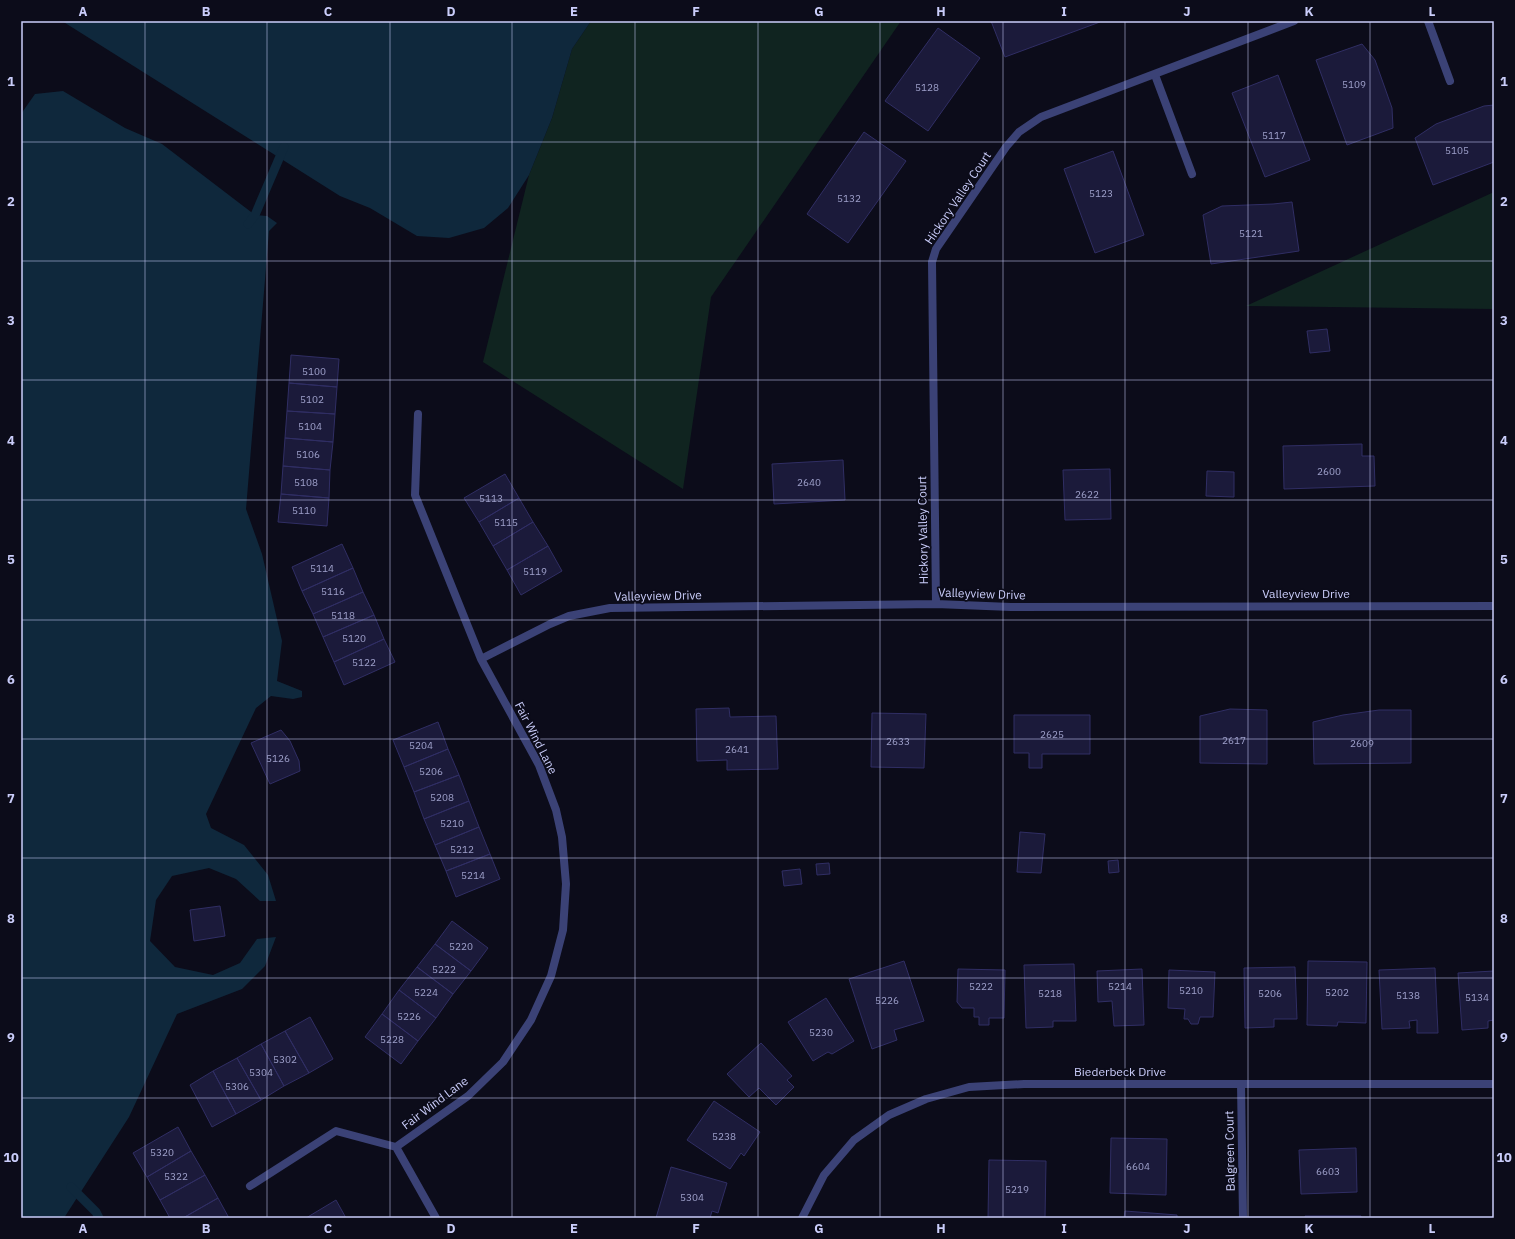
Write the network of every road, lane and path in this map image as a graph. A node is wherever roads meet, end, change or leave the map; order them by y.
1 (1294, 21) edge
2 (1428, 21) edge
3 (1155, 75) junction
4 (1450, 81) dead end
5 (1192, 174) dead end
6 (418, 414) dead end
7 (936, 604) junction
8 (1494, 606) edge
9 (481, 659) junction
10 (1241, 1084) junction
11 (1494, 1084) edge
12 (396, 1147) junction
13 (250, 1186) dead end
14 (436, 1218) edge
15 (802, 1218) edge
16 (1242, 1218) edge

1 - 3 street, Hickory Valley Court
2 - 4 street
3 - 5 street
3 - 7 street, Hickory Valley Court
6 - 9 street, Fair Wind Lane
7 - 8 street, Valleyview Drive
7 - 9 street, Valleyview Drive
9 - 12 street, Fair Wind Lane
10 - 11 street, Biederbeck Drive
10 - 15 street, Biederbeck Drive
10 - 16 street, Balgreen Court
12 - 13 street
12 - 14 street

